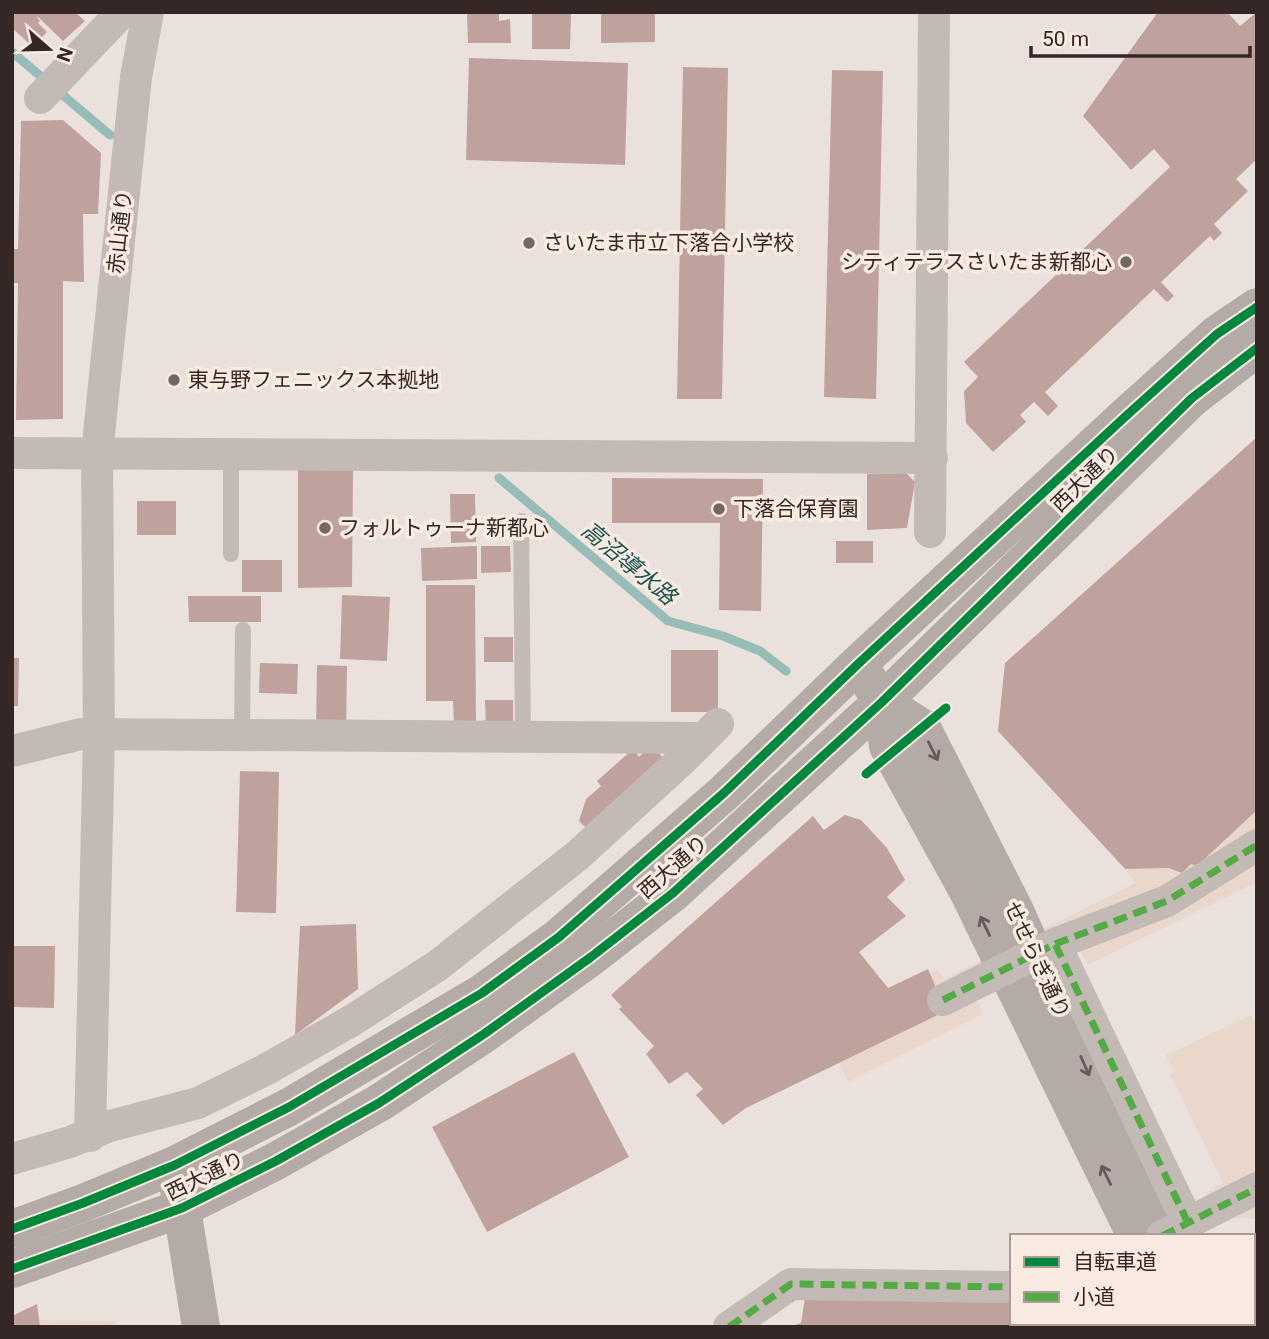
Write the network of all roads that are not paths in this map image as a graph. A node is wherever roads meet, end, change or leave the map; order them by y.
1 (122, 12) edge
2 (148, 12) edge
3 (934, 12) edge
4 (48, 89) dead end
5 (1257, 307) edge
6 (1257, 348) edge
7 (12, 453) edge
8 (97, 453) junction
9 (231, 454) junction
10 (932, 458) junction
11 (521, 521) dead end
12 (930, 532) dead end
13 (231, 554) dead end
14 (243, 629) dead end
15 (858, 664) junction
16 (883, 702) junction
17 (99, 734) junction
18 (242, 735) junction
19 (523, 737) junction
20 (12, 751) edge
21 (1257, 845) edge
22 (1055, 944) junction
23 (943, 1000) dead end
24 (90, 1136) junction
25 (12, 1159) edge
26 (175, 1165) junction
27 (1257, 1188) edge
28 (182, 1208) junction
29 (12, 1229) edge
30 (1173, 1231) edge
31 (1135, 1234) edge
32 (12, 1269) edge
33 (1010, 1287) edge
34 (201, 1327) edge
35 (730, 1327) edge

1 - 4 street
2 - 8 street, 赤山通り
3 - 10 street
5 - 15 street, 西大通り
6 - 16 street, 西大通り
7 - 8 street
8 - 9 street
8 - 17 street, 赤山通り
9 - 10 street
9 - 13 lane
10 - 12 street
11 - 19 lane
14 - 18 lane
15 - 16 street, せせらぎ通り
15 - 26 street, 西大通り
16 - 28 street, 西大通り
16 -> 30 street, せせらぎ通り
31 -> 16 street, せせらぎ通り
17 - 18 street
17 - 20 street
17 - 24 street, 赤山通り
18 - 19 street
19 - 24 street
21 - 22 street
22 - 23 street, bridge
22 - 30 street, bridge
24 - 25 street
26 - 28 street
26 - 29 street, 西大通り
27 - 30 street, bridge
28 - 32 street, 西大通り
28 - 34 street
33 - 35 street

